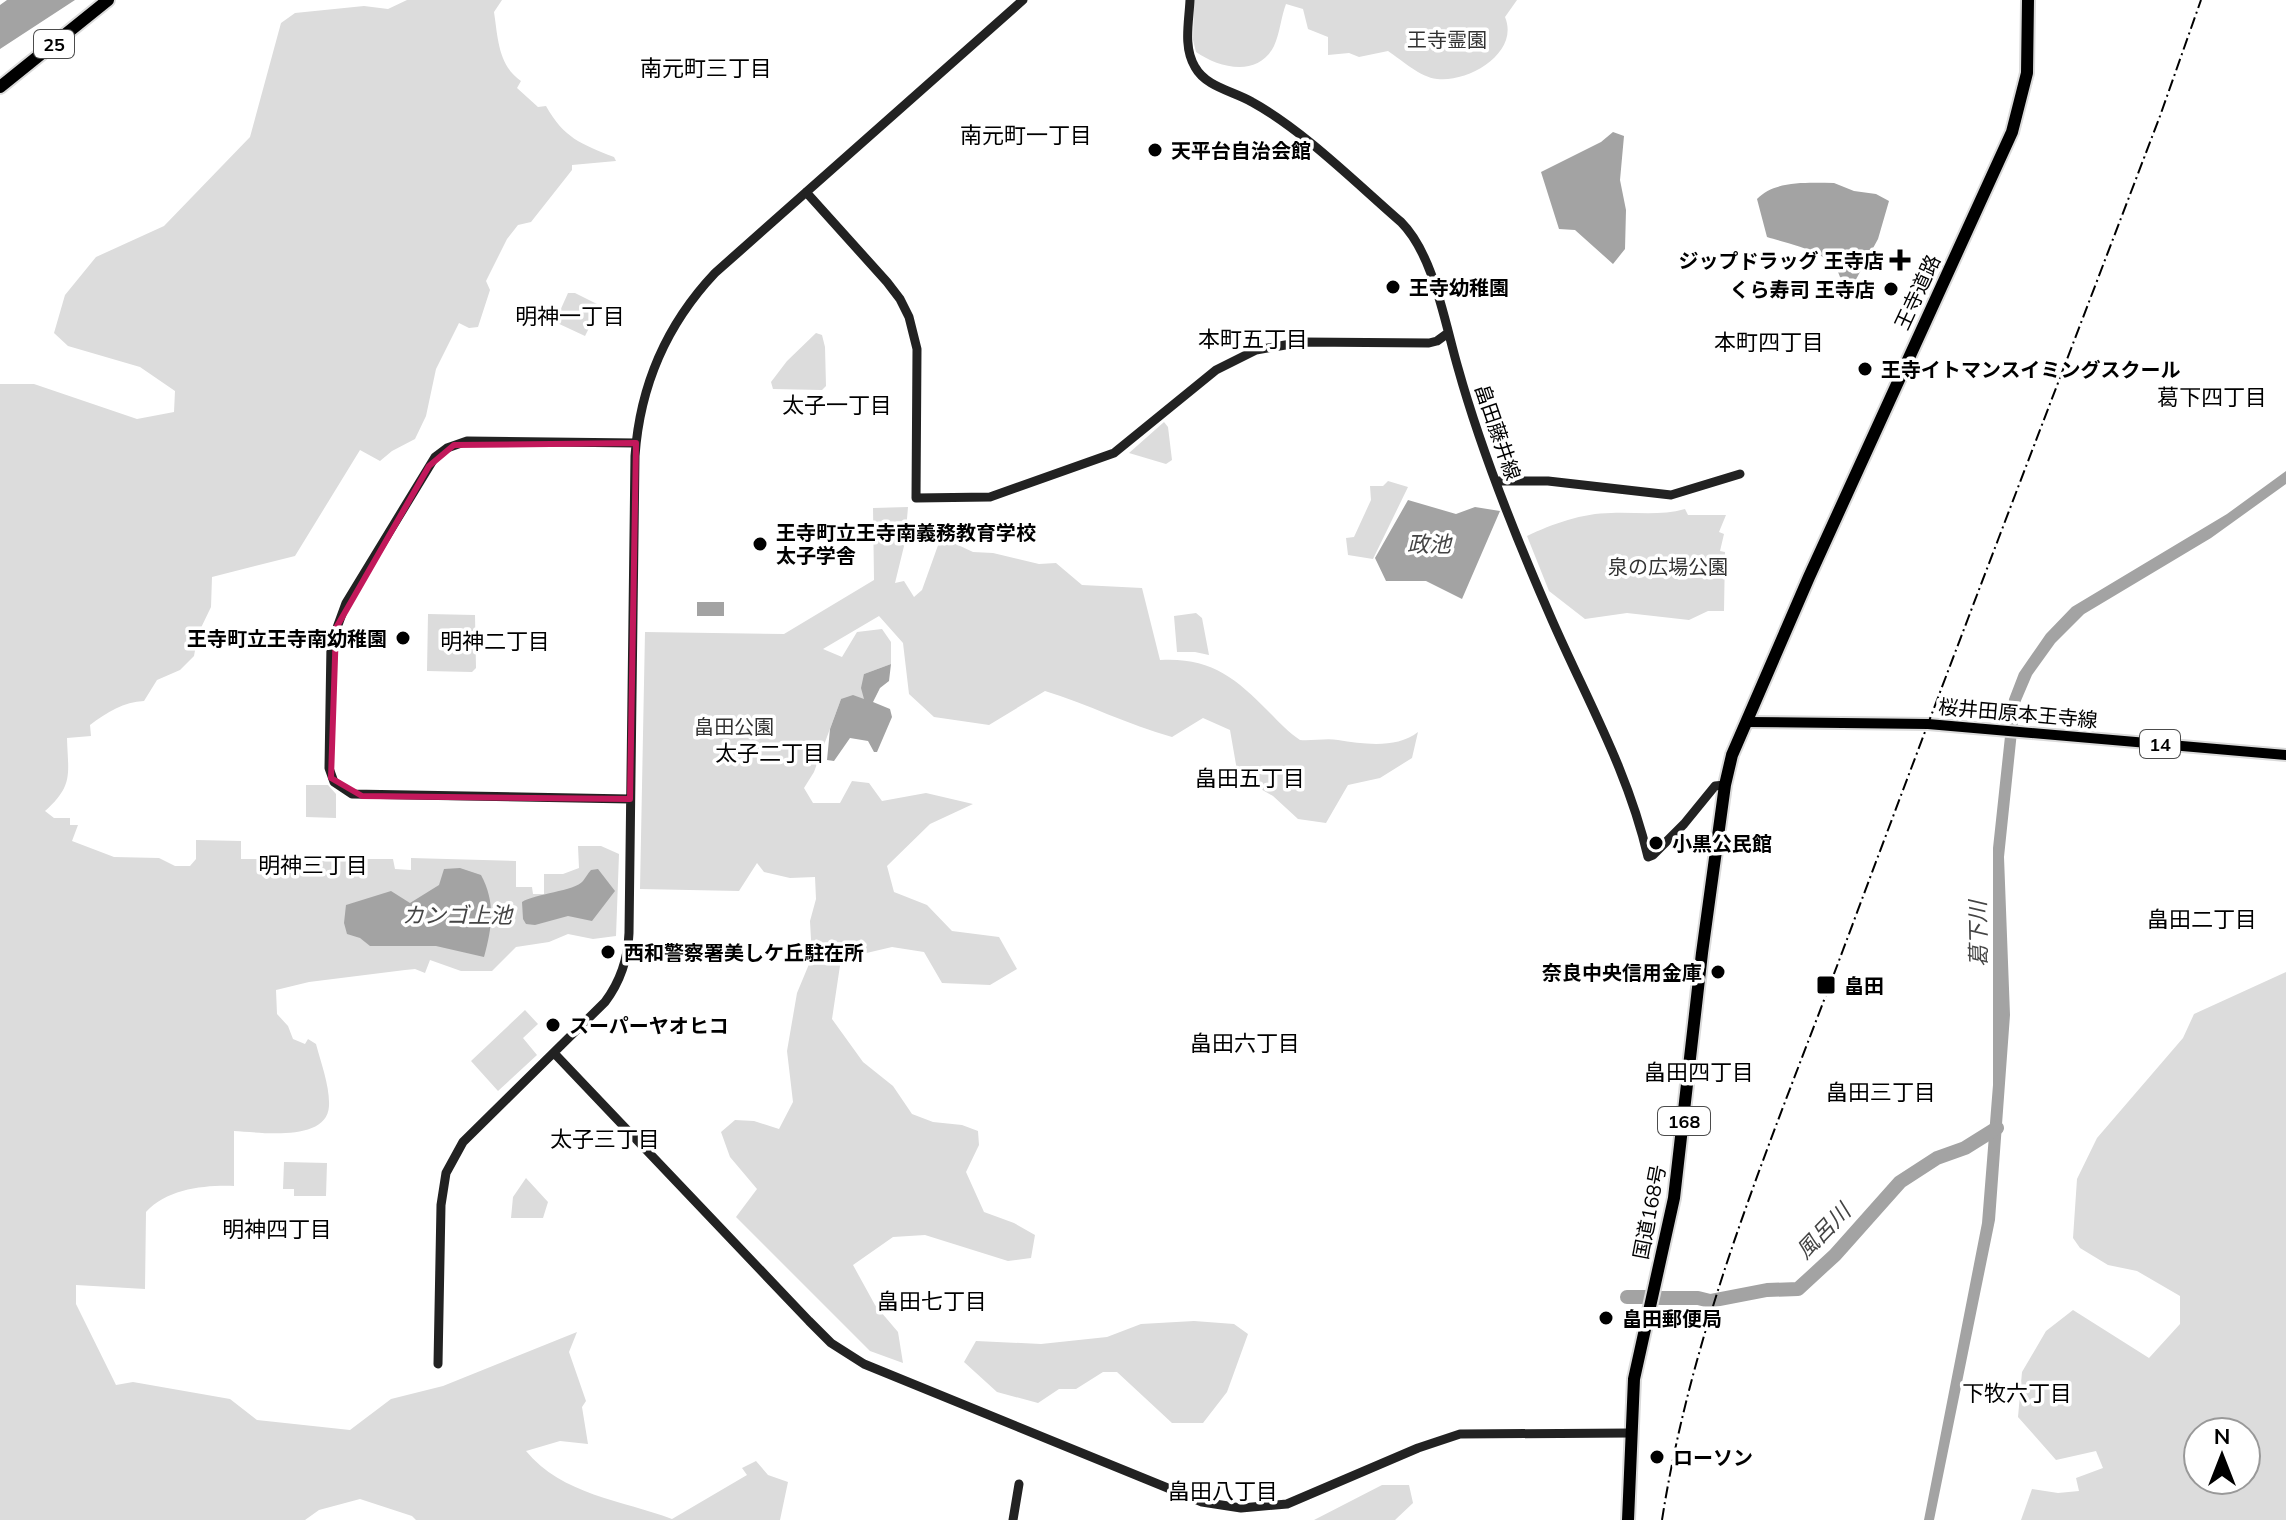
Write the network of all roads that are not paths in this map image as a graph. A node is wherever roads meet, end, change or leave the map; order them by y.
1 (108, 0) edge
2 (1023, 0) edge
3 (1190, 0) edge
4 (2028, 0) edge
5 (0, 87) edge
6 (806, 192) junction
7 (1448, 333) junction
8 (636, 443) junction
9 (1740, 474) dead end
10 (1496, 481) junction
11 (1746, 722) junction
12 (2286, 755) edge
13 (1725, 785) junction
14 (630, 799) junction
15 (554, 1053) junction
16 (438, 1364) dead end
17 (1631, 1433) junction
18 (1019, 1484) dead end
19 (1013, 1520) edge
20 (1628, 1520) edge

1 - 5 highway, 25
2 - 6 street
3 - 7 street, 畠田藤井線
4 - 11 highway, 王寺道路 / 168
6 - 7 street
6 - 8 street
7 - 10 street, 畠田藤井線
8 - 14 street
8 - 14 street
9 - 10 street
10 - 13 street, 畠田藤井線
11 - 12 main road, 桜井田原本王寺線 / 14
11 - 13 highway, 国道168号 / 168
13 - 17 highway, 国道168号 / 168
14 - 15 street
15 - 16 street
15 - 17 street
17 - 20 highway, 国道168号 / 168
18 - 19 street

